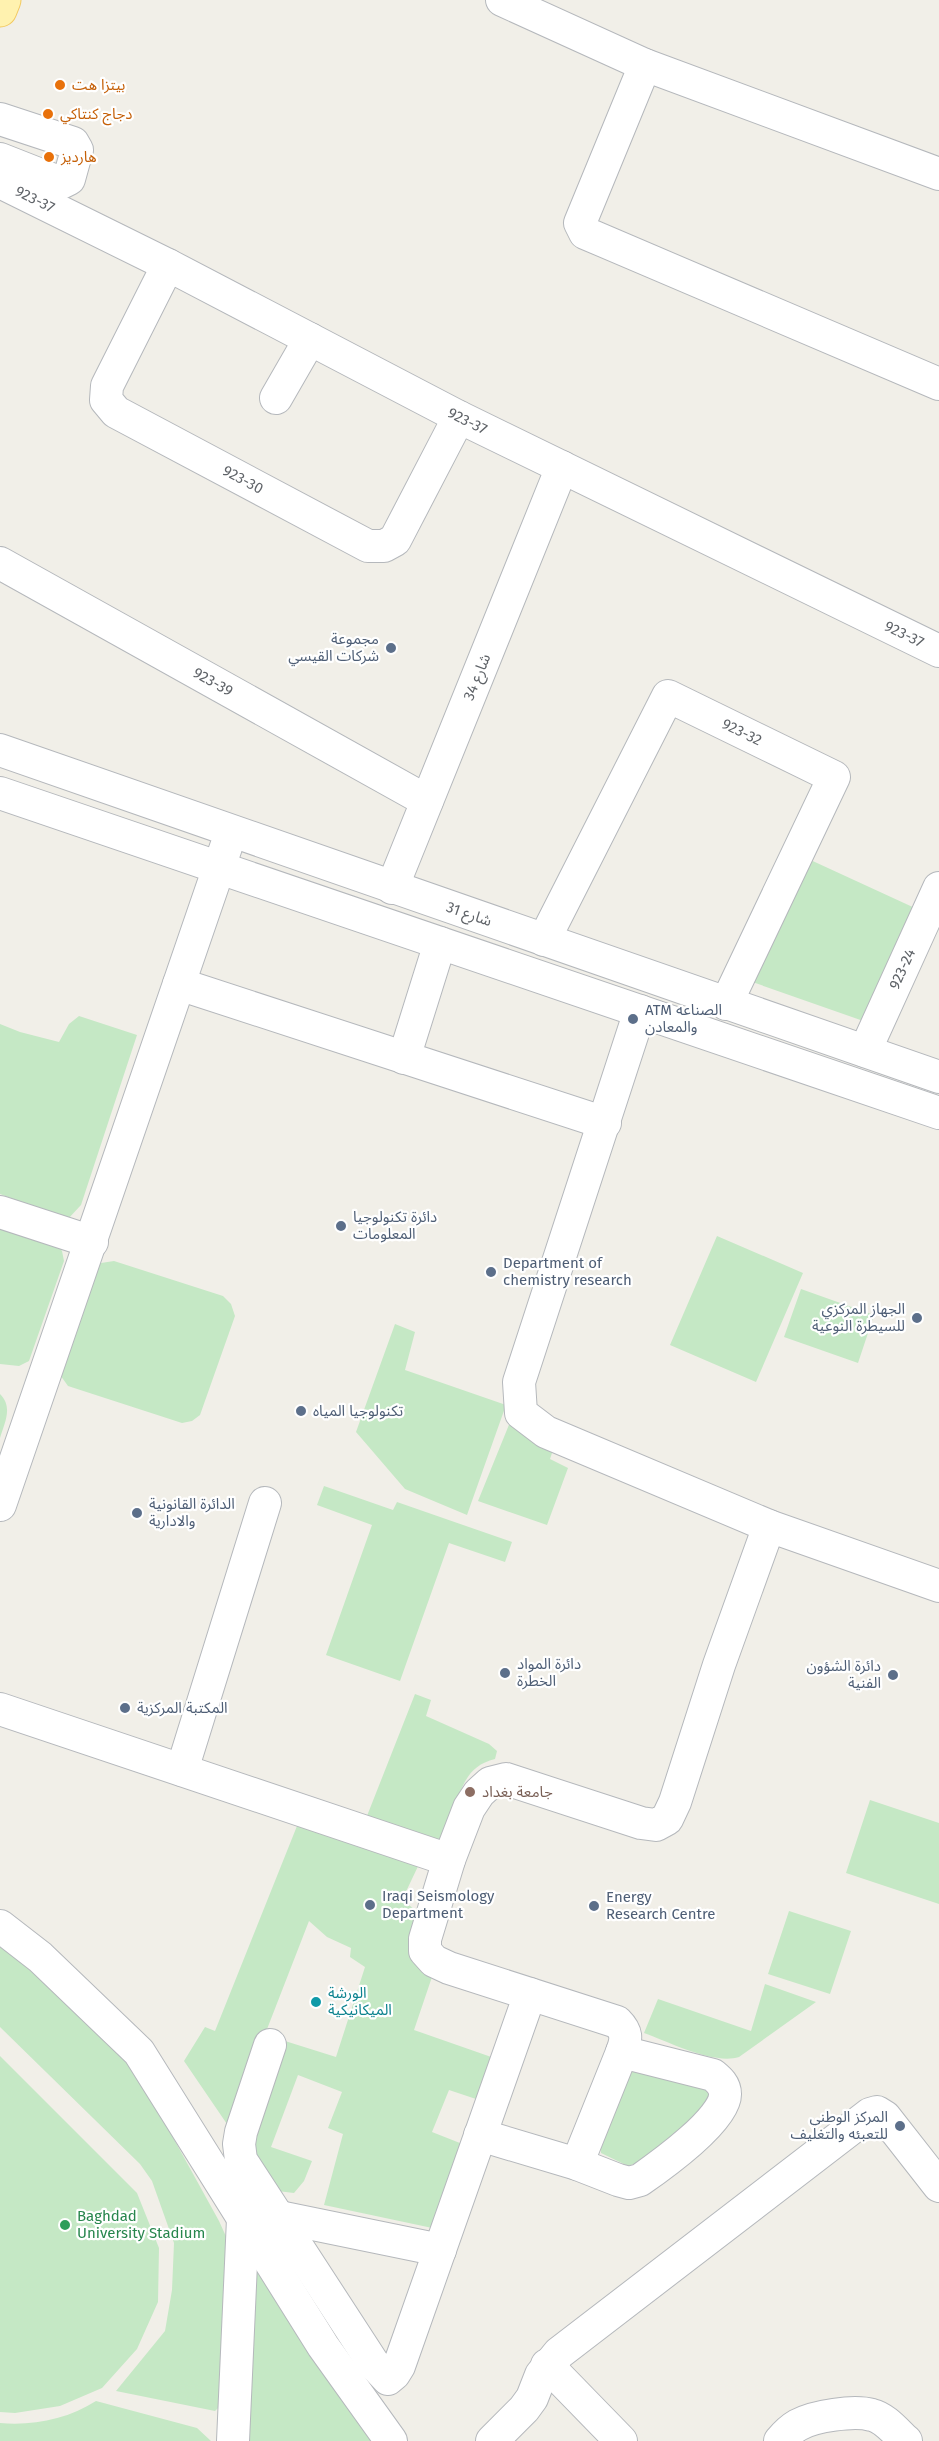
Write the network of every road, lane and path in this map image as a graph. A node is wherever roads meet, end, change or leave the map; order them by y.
1 (3, 0) edge
2 (502, 0) edge
3 (0, 10) edge
4 (645, 65) junction
5 (0, 119) edge
6 (0, 159) edge
7 (939, 174) edge
8 (0, 182) edge
9 (168, 265) junction
10 (310, 339) junction
11 (939, 384) edge
12 (276, 398) dead end
13 (459, 417) junction
14 (562, 467) junction
15 (0, 563) edge
16 (939, 651) edge
17 (0, 750) edge
18 (0, 793) edge
19 (427, 801) junction
20 (231, 830) junction
21 (219, 868) junction
22 (392, 888) junction
23 (939, 888) edge
24 (544, 940) junction
25 (440, 943) junction
26 (179, 984) junction
27 (726, 1004) junction
28 (640, 1011) junction
29 (865, 1051) junction
30 (404, 1058) junction
31 (939, 1077) edge
32 (939, 1113) edge
33 (604, 1123) junction
34 (0, 1212) edge
35 (92, 1242) junction
36 (265, 1503) dead end
37 (0, 1505) edge
38 (768, 1526) junction
39 (939, 1586) edge
40 (0, 1709) edge
41 (183, 1770) junction
42 (449, 1860) junction
43 (0, 1926) edge
44 (530, 1994) junction
45 (270, 2045) dead end
46 (622, 2052) junction
47 (480, 2135) junction
48 (577, 2164) junction
49 (939, 2186) edge
50 (279, 2217) junction
51 (243, 2219) junction
52 (440, 2250) junction
53 (547, 2365) junction
54 (233, 2441) edge
55 (391, 2441) edge
56 (492, 2441) edge
57 (621, 2441) edge
58 (780, 2441) edge
59 (906, 2441) edge

1 - 3 main road
2 - 4 street
4 - 7 street
4 - 11 street
5 - 6 street
8 - 9 street, 923-37
9 - 10 street, 923-37
9 - 13 street, 923-30
10 - 12 street
10 - 13 street, 923-37
13 - 14 street, 923-37
14 - 16 street, 923-37
14 - 19 street, شارع 34
15 - 19 street, 923-39
17 - 20 street, شارع 31
18 - 21 street
19 - 22 street, شارع 34
20 - 21 street
20 - 22 street, شارع 31
21 - 25 street
21 - 26 street
22 - 24 street, شارع 31
23 - 29 street, 923-24
24 - 27 street, شارع 31
24 - 27 street, 923-32
25 - 28 street
25 - 30 street
26 - 30 street
26 - 35 street
27 - 29 street, شارع 31
28 - 32 street
28 - 33 street
29 - 31 street, شارع 31
30 - 33 street
33 - 38 street
34 - 35 street
35 - 37 street
36 - 41 street
38 - 39 street
38 - 42 street
40 - 41 street
41 - 42 street
42 - 44 street
43 - 51 street
44 - 46 street
44 - 47 street
45 - 50 street
46 - 48 street
46 - 48 street
47 - 48 street
47 - 52 street
49 - 53 street
50 - 52 street
50 - 52 street
51 - 54 street
51 - 55 street
53 - 56 street
53 - 57 street
58 - 59 street

